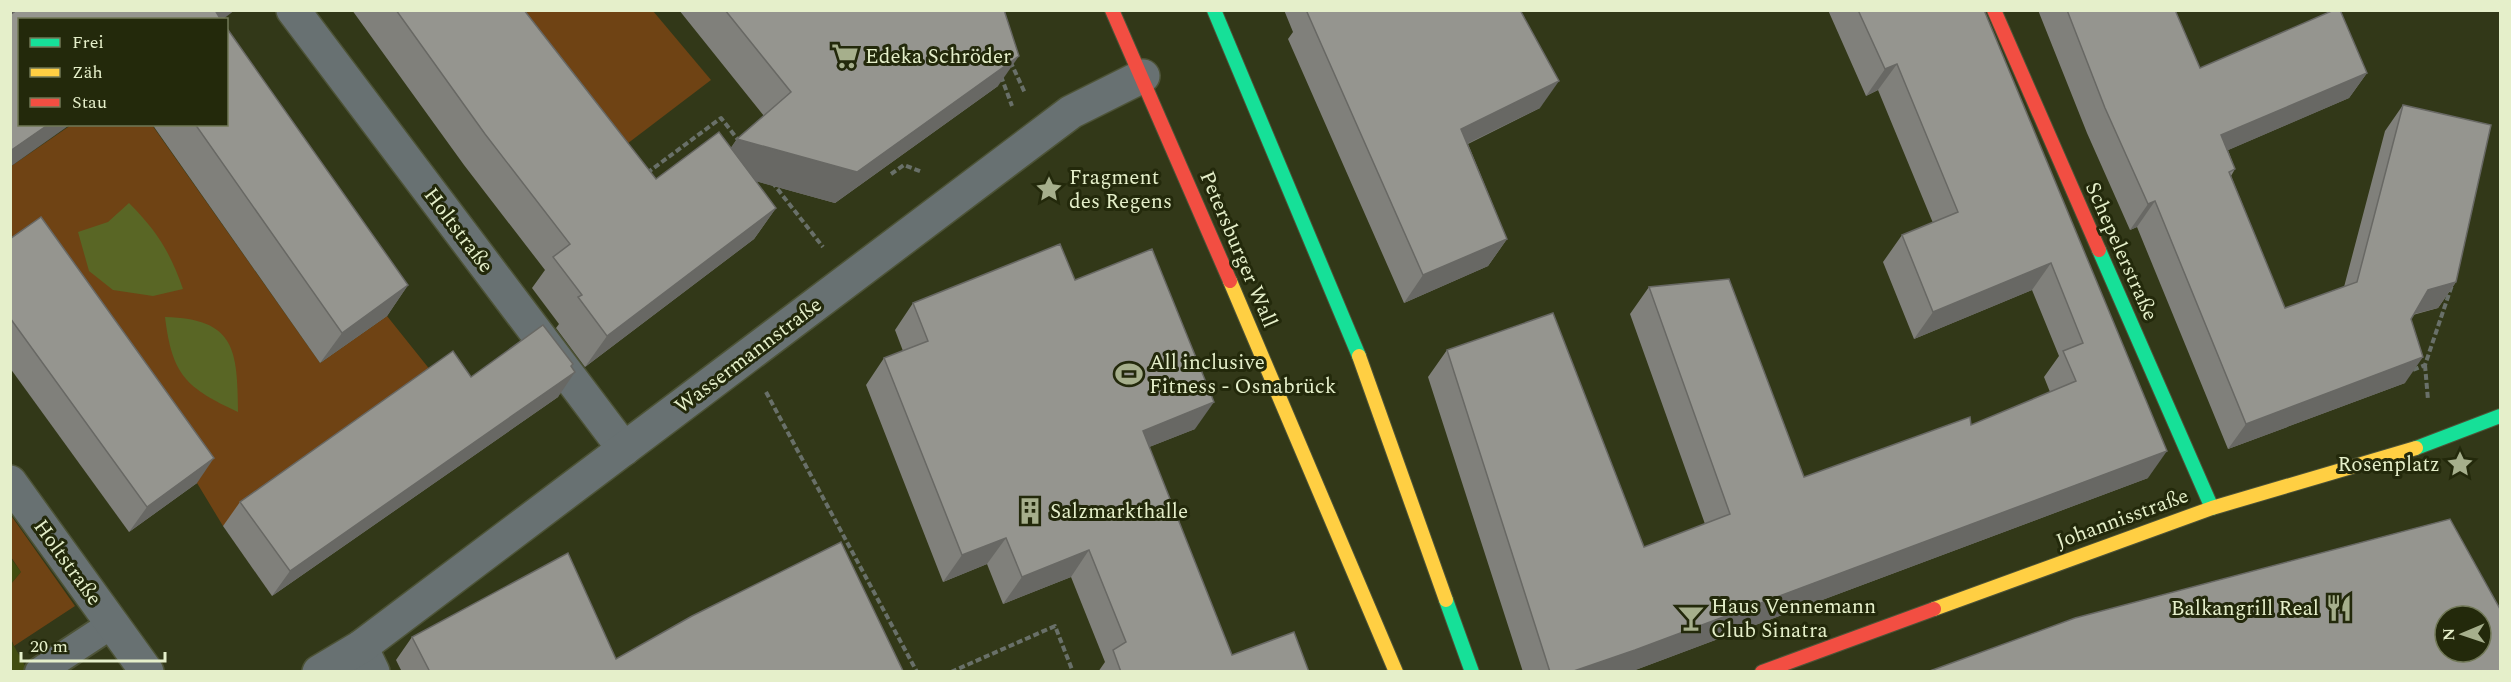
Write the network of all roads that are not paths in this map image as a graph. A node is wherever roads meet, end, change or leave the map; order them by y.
1 (293, 10) edge
2 (1112, 10) edge
3 (1214, 10) edge
4 (1994, 10) edge
5 (1143, 76) junction
6 (2500, 416) edge
7 (624, 449) junction
8 (10, 482) edge
9 (2212, 508) junction
10 (112, 624) junction
11 (367, 659) edge
12 (39, 672) edge
13 (147, 672) edge
14 (318, 672) edge
15 (1396, 672) edge
16 (1472, 672) edge
17 (1762, 672) edge

1 - 7 street, Holtstraße
2 - 5 main road, Petersburger Wall
3 - 16 main road
4 - 9 main road, Schepelerstraße
5 - 7 street, Wassermannstraße
5 - 15 main road, Petersburger Wall
6 - 9 main road, Johannisstraße
7 - 11 street, Wassermannstraße
8 - 10 street, Holtstraße
9 - 17 main road, Johannisstraße
10 - 12 lane
10 - 13 street, Holtstraße
11 - 14 street, Wassermannstraße

